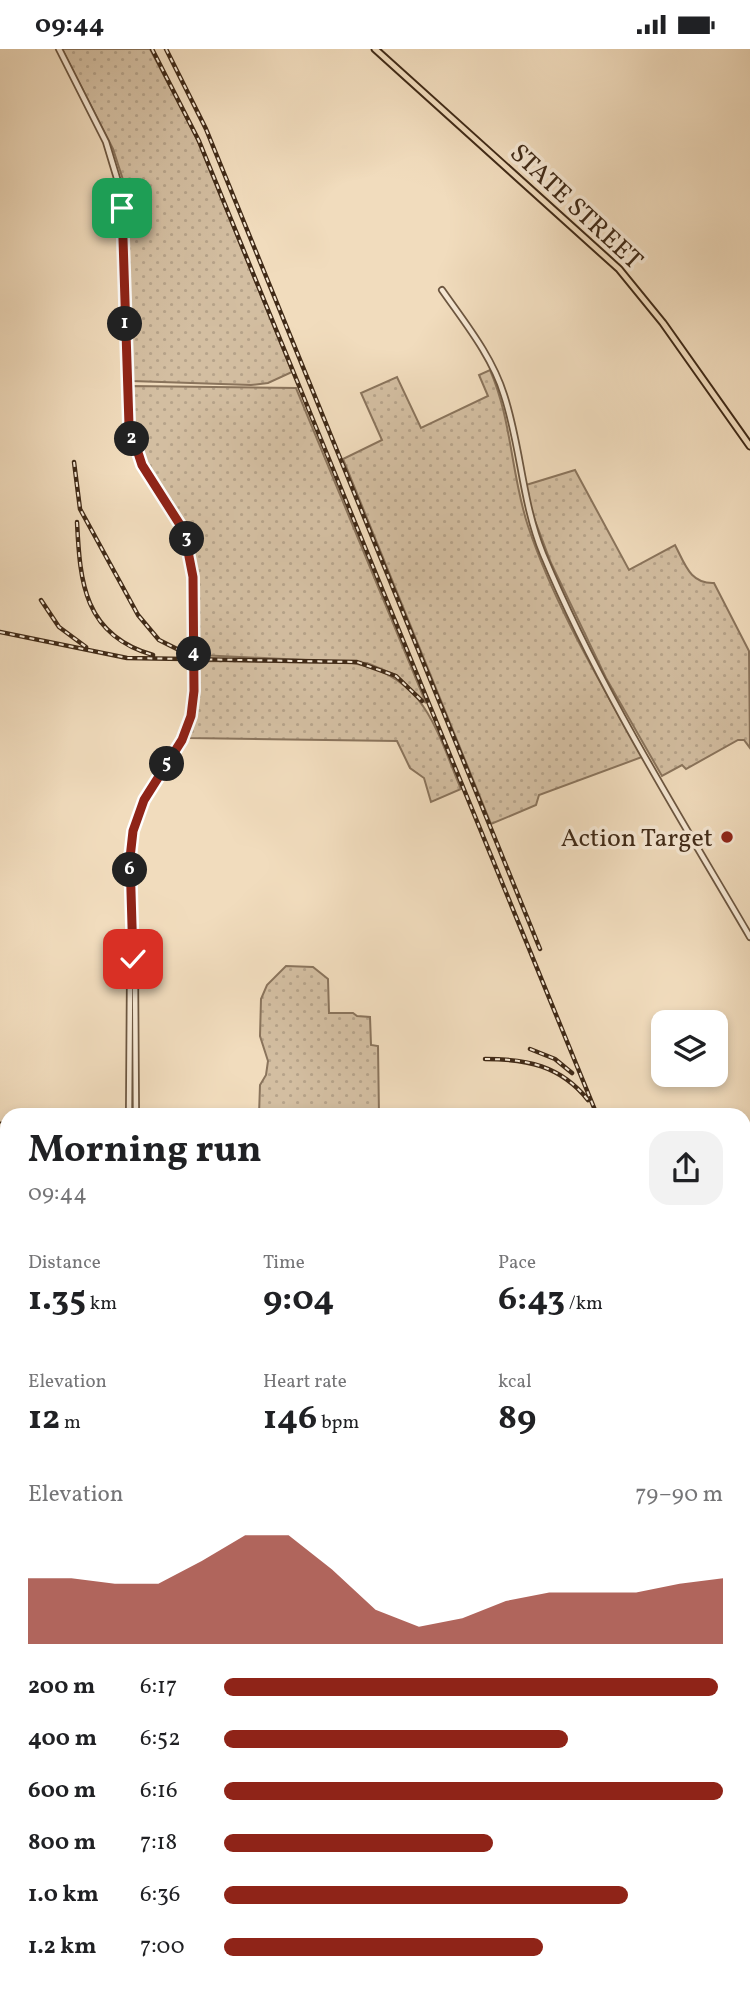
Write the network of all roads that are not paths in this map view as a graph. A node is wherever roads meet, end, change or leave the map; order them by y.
1 (59, 49) edge
2 (374, 49) edge
3 (442, 290) dead end
4 (750, 446) edge
5 (750, 937) edge
6 (131, 956) junction
7 (129, 1108) edge
8 (136, 1108) edge

1 - 6 street
2 - 4 main road, STATE STREET
3 - 5 street
6 - 7 street
6 - 8 street

